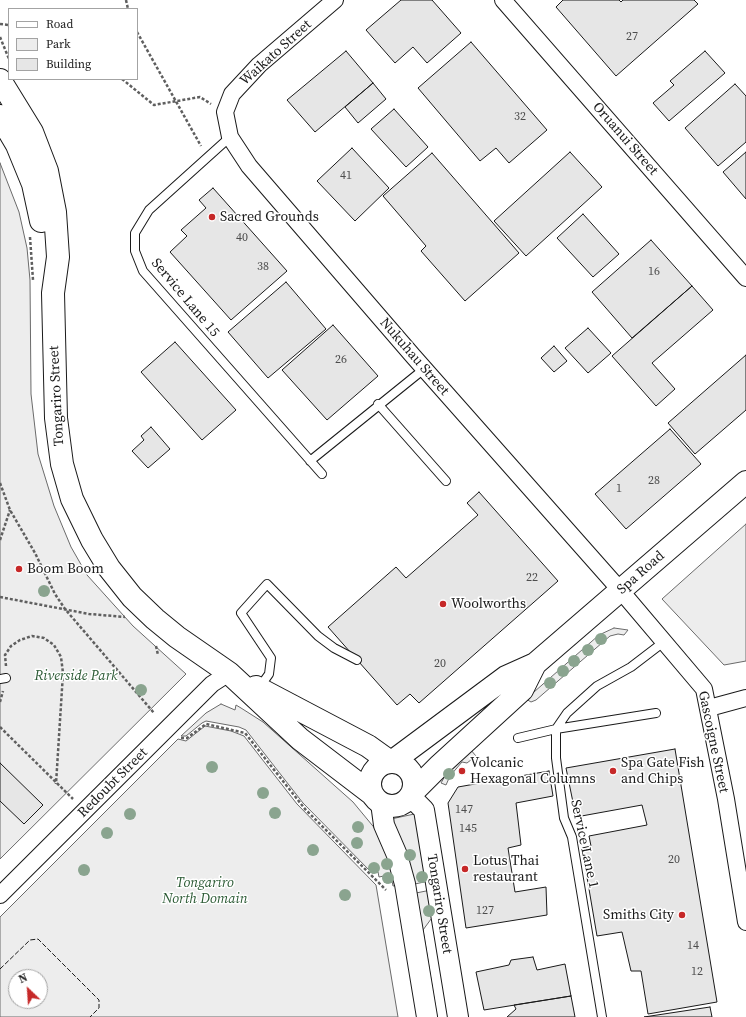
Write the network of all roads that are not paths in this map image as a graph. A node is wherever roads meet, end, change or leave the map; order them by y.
1 (335, 0) edge
2 (503, 0) edge
3 (0, 80) edge
4 (225, 112) joint
5 (0, 116) edge
6 (230, 137) junction
7 (746, 278) edge
8 (53, 293) junction
9 (424, 369) junction
10 (378, 404) junction
11 (310, 461) junction
12 (322, 474) dead end
13 (446, 482) dead end
14 (746, 482) edge
15 (621, 591) junction
16 (665, 641) junction
17 (357, 660) dead end
18 (535, 664) junction
19 (228, 673) junction
20 (258, 688) junction
21 (746, 698) edge
22 (709, 708) junction
23 (656, 713) dead end
24 (556, 729) junction
25 (518, 738) dead end
26 (391, 761) junction
27 (412, 794) junction
28 (377, 799) junction
29 (0, 895) edge
30 (746, 922) edge
31 (427, 1017) edge
32 (458, 1017) edge
33 (602, 1017) edge

1 - 4 street, Waikato Street
2 - 7 street, Oruanui Street
3 - 8 main road, Tongariro Street
4 - 6 street, Nukuhau Street
5 - 8 main road, Tongariro Street
6 - 9 street, Nukuhau Street
6 - 11 lane, Service Lane 15
8 - 19 main road, Tongariro Street
9 - 10 lane
9 - 15 street, Nukuhau Street
10 - 11 lane
10 - 13 lane
11 - 12 lane, Service Lane 15
14 - 15 main road, Spa Road
15 - 16 street, Gascoigne Street
15 - 18 main road, Spa Road
16 - 22 street, Gascoigne Street
16 - 24 lane
17 - 20 lane
18 - 26 main road, Spa Road
18 - 27 main road, Spa Road
19 - 20 main road, Tongariro Street
19 - 28 main road, Tongariro Street
19 - 29 street, Redoubt Street
20 - 26 main road, Tongariro Street
21 - 22 street
22 - 30 street, Gascoigne Street
23 - 24 lane
24 - 25 lane
24 - 33 lane, Service Lane 1
26 - 27 main road
26 - 28 main road
27 - 28 main road
27 - 32 street, Tongariro Street
28 - 31 street

